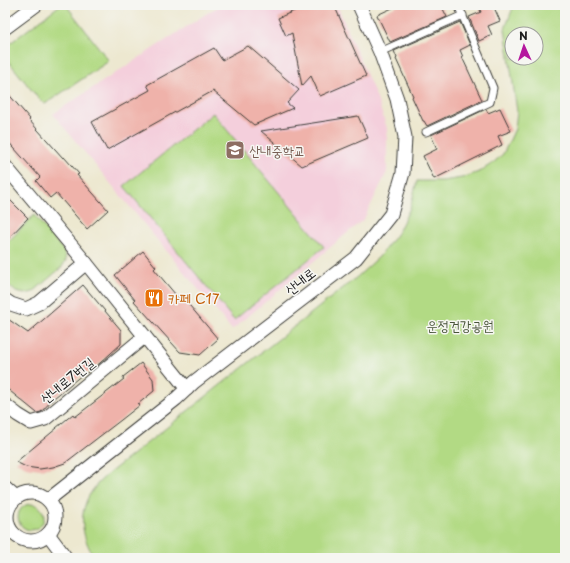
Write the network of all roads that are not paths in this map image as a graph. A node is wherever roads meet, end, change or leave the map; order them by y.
1 (36, 5) edge
2 (359, 5) edge
3 (458, 5) edge
4 (463, 15) junction
5 (5, 28) edge
6 (380, 52) junction
7 (426, 132) dead end
8 (5, 166) edge
9 (86, 263) junction
10 (5, 300) edge
11 (144, 337) junction
12 (187, 389) junction
13 (5, 405) edge
14 (5, 488) edge
15 (16, 498) junction
16 (48, 500) junction
17 (48, 534) junction
18 (66, 558) edge

1 - 5 street
2 - 6 street, 산내로
3 - 4 lane
4 - 6 lane
4 - 7 lane
6 - 12 street, 산내로
8 - 9 street
9 - 10 street
9 - 11 street
11 - 12 street
11 - 13 street, 산내로7번길
12 - 16 street, 산내로
14 - 15 street
15 - 16 street
15 - 17 street
16 - 17 street
17 - 18 street

